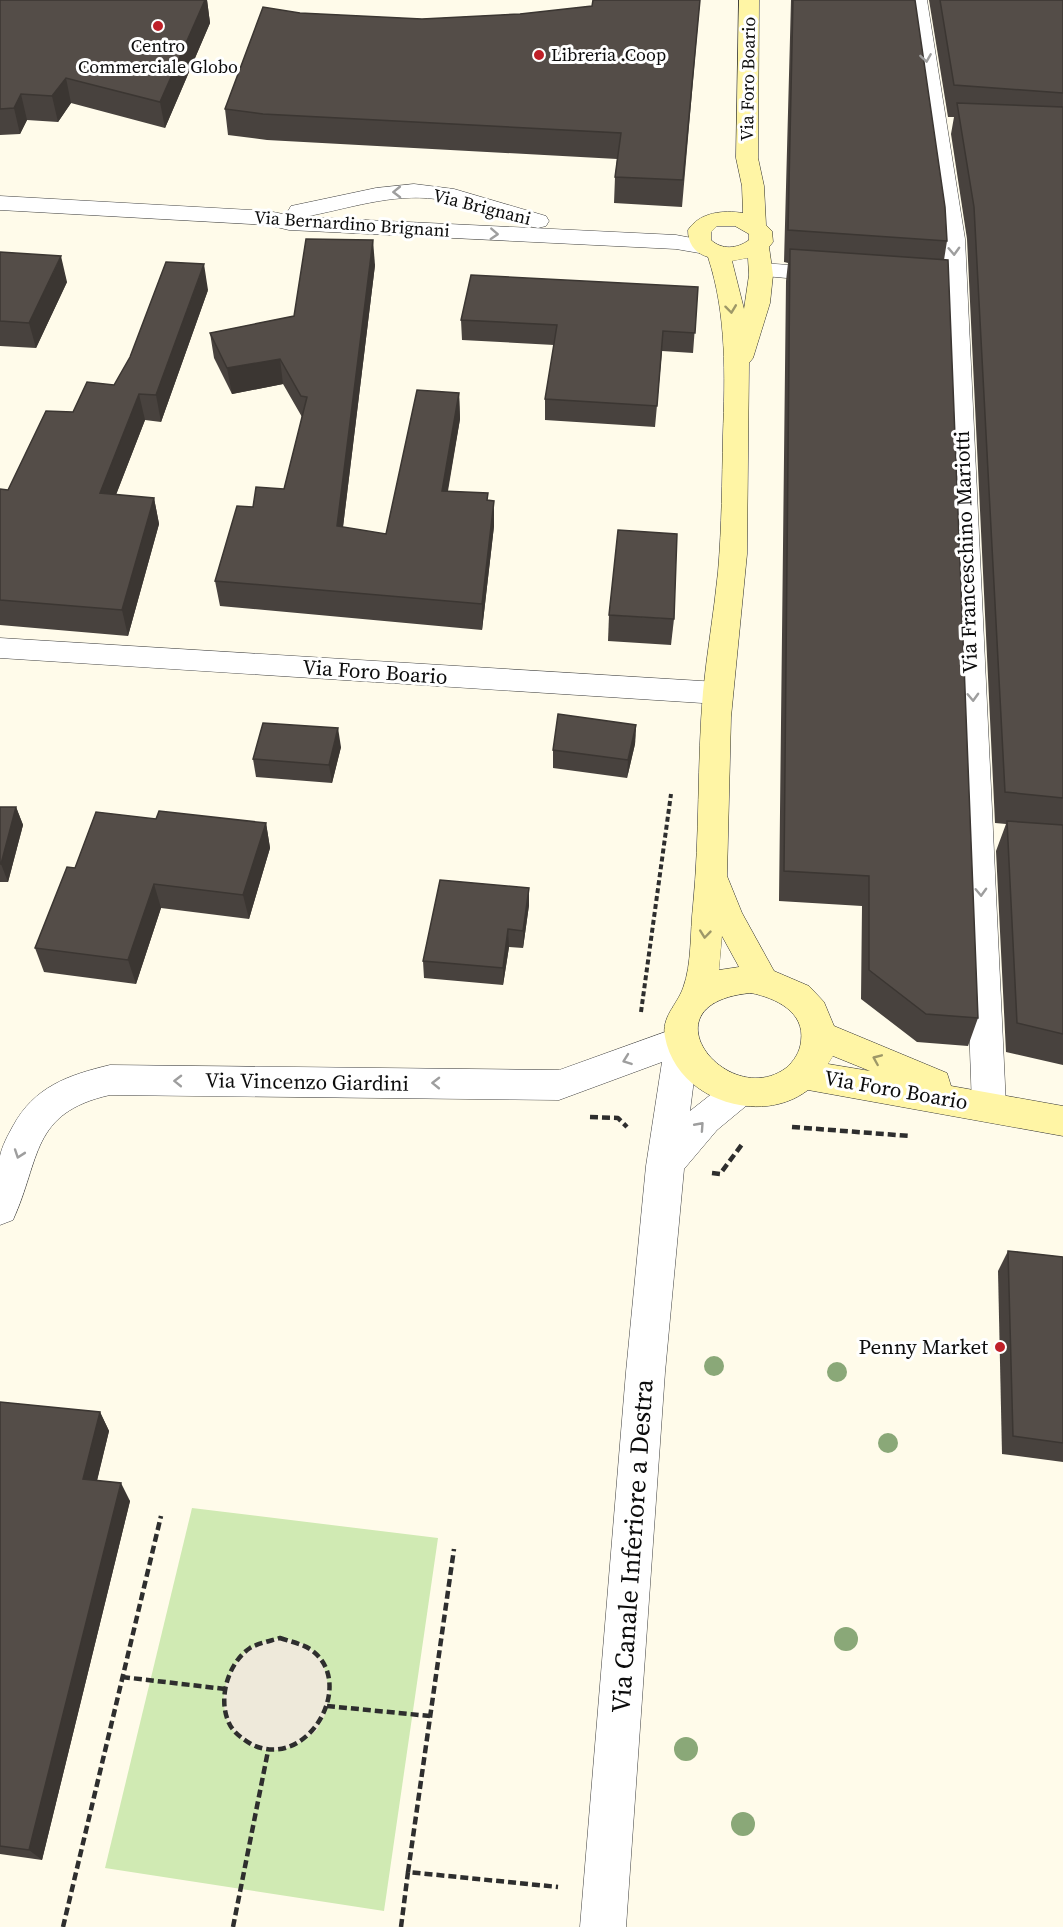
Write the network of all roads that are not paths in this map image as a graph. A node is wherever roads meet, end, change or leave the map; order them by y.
1 (749, 0) edge
2 (917, 0) edge
3 (747, 158) junction
4 (353, 200) junction
5 (0, 203) edge
6 (481, 206) junction
7 (268, 218) junction
8 (354, 226) junction
9 (554, 229) junction
10 (459, 232) junction
11 (711, 236) junction
12 (758, 248) junction
13 (852, 277) edge
14 (738, 368) junction
15 (0, 648) edge
16 (718, 693) junction
17 (978, 836) junction
18 (1010, 838) edge
19 (711, 876) junction
20 (762, 979) junction
21 (699, 993) junction
22 (819, 1035) junction
23 (682, 1040) junction
24 (803, 1074) junction
25 (740, 1091) junction
26 (990, 1106) junction
27 (1063, 1121) edge
28 (664, 1166) junction
29 (0, 1209) edge
30 (605, 1909) edge

1 - 3 street, Via Foro Boario
2 -> 17 street, Via Franceschino Mariotti
3 - 11 street, Via Foro Boario
3 - 12 street, Via Foro Boario
6 -> 4 street, Via Brignani
4 - 7 street, Via Brignani
4 - 8 street
5 - 7 street, Via Bernardino Brignani
6 - 9 street, Via Brignani
6 - 10 street
7 - 8 street, Via Bernardino Brignani
8 - 10 street, Via Bernardino Brignani
10 -> 9 street, Via Bernardino Brignani
9 - 11 street, Via Bernardino Brignani
11 - 12 street
11 - 12 street
11 -> 14 street, Via Foro Boario
12 - 13 street
12 - 14 street, Via Foro Boario
14 - 16 street, Via Foro Boario
15 - 16 street, Via Foro Boario
16 - 19 street, Via Foro Boario
17 - 18 street
17 -> 26 street, Via Franceschino Mariotti
19 - 20 street, Via Foro Boario
19 -> 21 street, Via Foro Boario
20 - 21 street, Via Foro Boario
20 - 22 street, Via Foro Boario
21 - 23 street, Via Foro Boario
22 - 24 street, Via Foro Boario
26 -> 22 street, Via Foro Boario
23 - 25 street, Via Foro Boario
23 - 28 street, Via Canale Inferiore a Destra
23 -> 29 street, Via Vincenzo Giardini
24 - 25 street, Via Foro Boario
24 - 26 street, Via Foro Boario
28 -> 25 street
26 - 27 street, Via Foro Boario
28 - 30 street, Via Canale Inferiore a Destra

